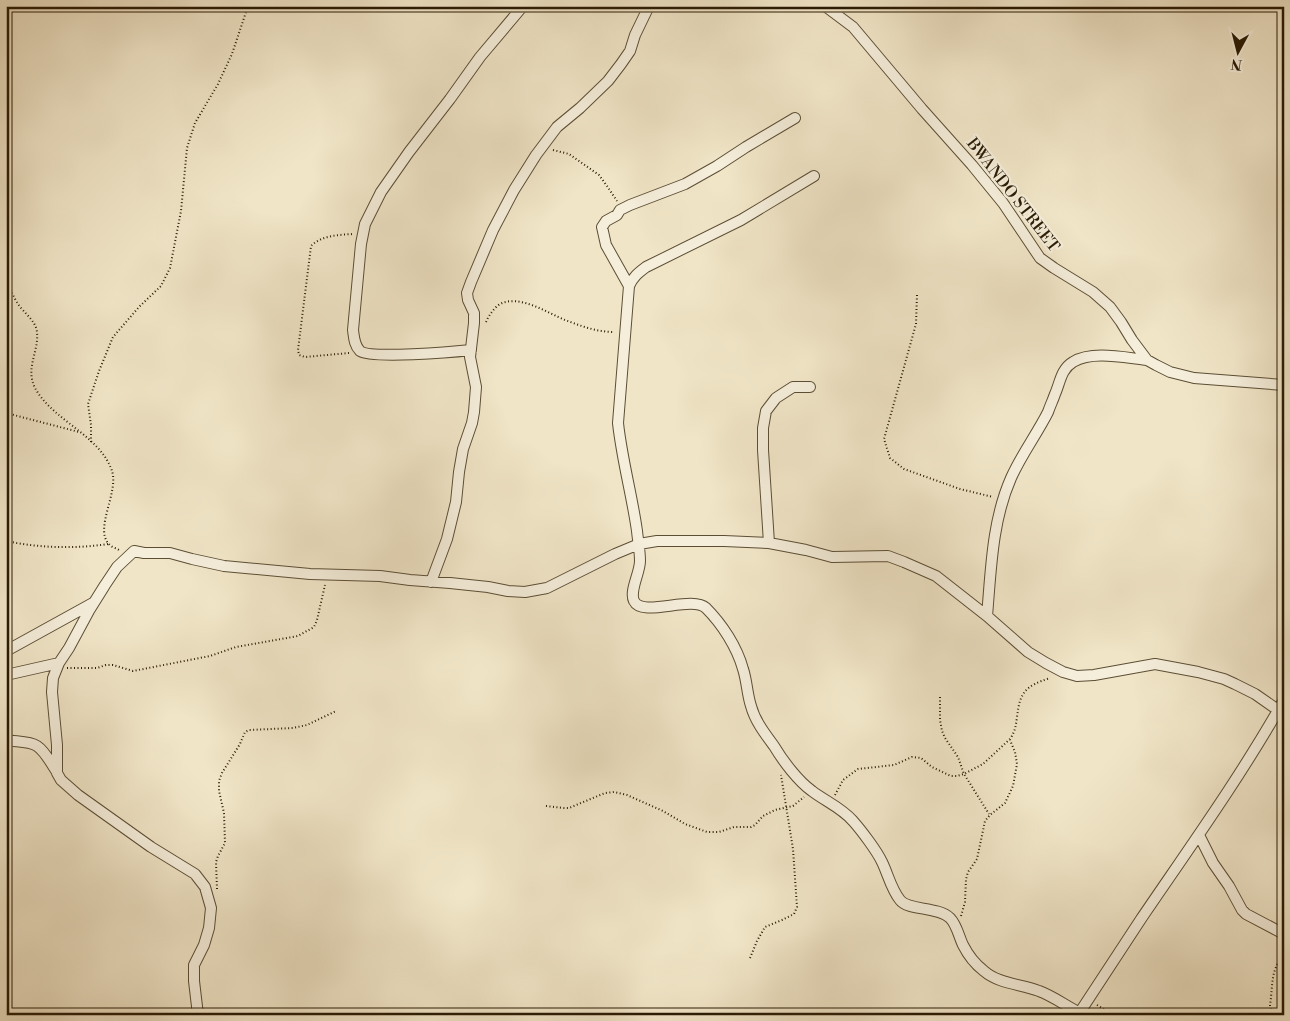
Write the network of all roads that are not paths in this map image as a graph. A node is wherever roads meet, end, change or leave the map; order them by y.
1 (523, 6) edge
2 (649, 6) edge
3 (824, 6) edge
4 (796, 118) dead end
5 (814, 176) dead end
6 (629, 286) junction
7 (471, 350) junction
8 (1147, 360) junction
9 (1284, 385) edge
10 (810, 387) dead end
11 (769, 543) junction
12 (639, 544) junction
13 (431, 582) junction
14 (94, 603) junction
15 (987, 616) junction
16 (6, 651) edge
17 (58, 665) junction
18 (6, 675) edge
19 (1284, 700) edge
20 (1278, 710) junction
21 (6, 740) edge
22 (57, 773) junction
23 (1199, 835) junction
24 (1284, 934) edge
25 (1079, 1014) edge
26 (198, 1015) edge

1 - 7 street
2 - 7 street
3 - 8 street, BWANDO STREET
4 - 6 street
5 - 6 street
6 - 12 street
7 - 13 street
8 - 9 street, BWANDO STREET
8 - 15 street
10 - 11 street
11 - 12 street
11 - 15 street
12 - 13 street
12 - 25 street
13 - 14 street
14 - 16 street
14 - 17 street
15 - 20 street
17 - 18 street
17 - 22 street
19 - 20 street
20 - 23 street
21 - 22 street
22 - 26 street
23 - 24 street
23 - 25 street

